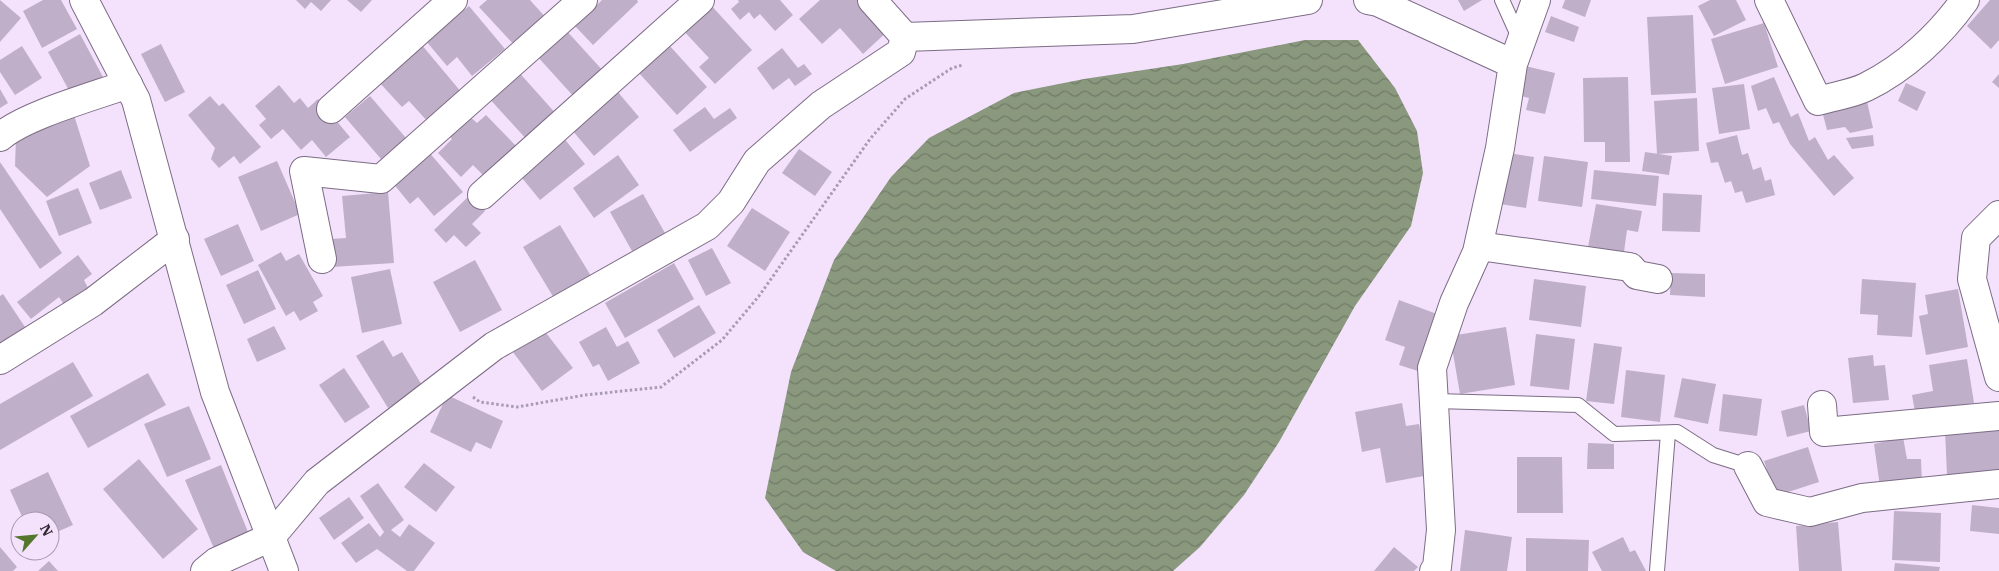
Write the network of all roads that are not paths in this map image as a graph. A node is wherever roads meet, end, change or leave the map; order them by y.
1 (84, 0) edge
2 (454, 0) edge
3 (583, 0) edge
4 (700, 0) edge
5 (872, 0) edge
6 (1308, 0) edge
7 (1368, 0) edge
8 (1502, 0) edge
9 (1536, 0) edge
10 (1769, 0) edge
11 (1965, 0) edge
12 (905, 37) junction
13 (1517, 53) junction
14 (128, 84) junction
15 (331, 109) dead end
16 (0, 137) edge
17 (482, 195) dead end
18 (1999, 215) edge
19 (175, 239) junction
20 (1479, 246) junction
21 (322, 259) dead end
22 (1658, 279) dead end
23 (0, 360) edge
24 (1999, 377) edge
25 (1435, 401) junction
26 (1822, 405) dead end
27 (1999, 416) edge
28 (1668, 433) junction
29 (1748, 466) joint
30 (1999, 484) edge
31 (271, 537) junction
32 (205, 571) edge
33 (284, 571) edge
34 (1434, 571) edge
35 (1657, 571) edge

1 - 14 street
2 - 15 street
3 - 21 street
4 - 17 street
5 - 12 street
6 - 12 street
7 - 13 street
8 - 13 lane
9 - 13 street
10 - 11 street
12 - 31 street
13 - 20 street
14 - 16 street
14 - 19 street
18 - 24 street
19 - 23 street
19 - 31 street
20 - 22 street
20 - 25 street
25 - 28 lane
25 - 34 street
26 - 27 street
28 - 29 lane
28 - 35 lane
29 - 30 street
31 - 32 street
31 - 33 street

